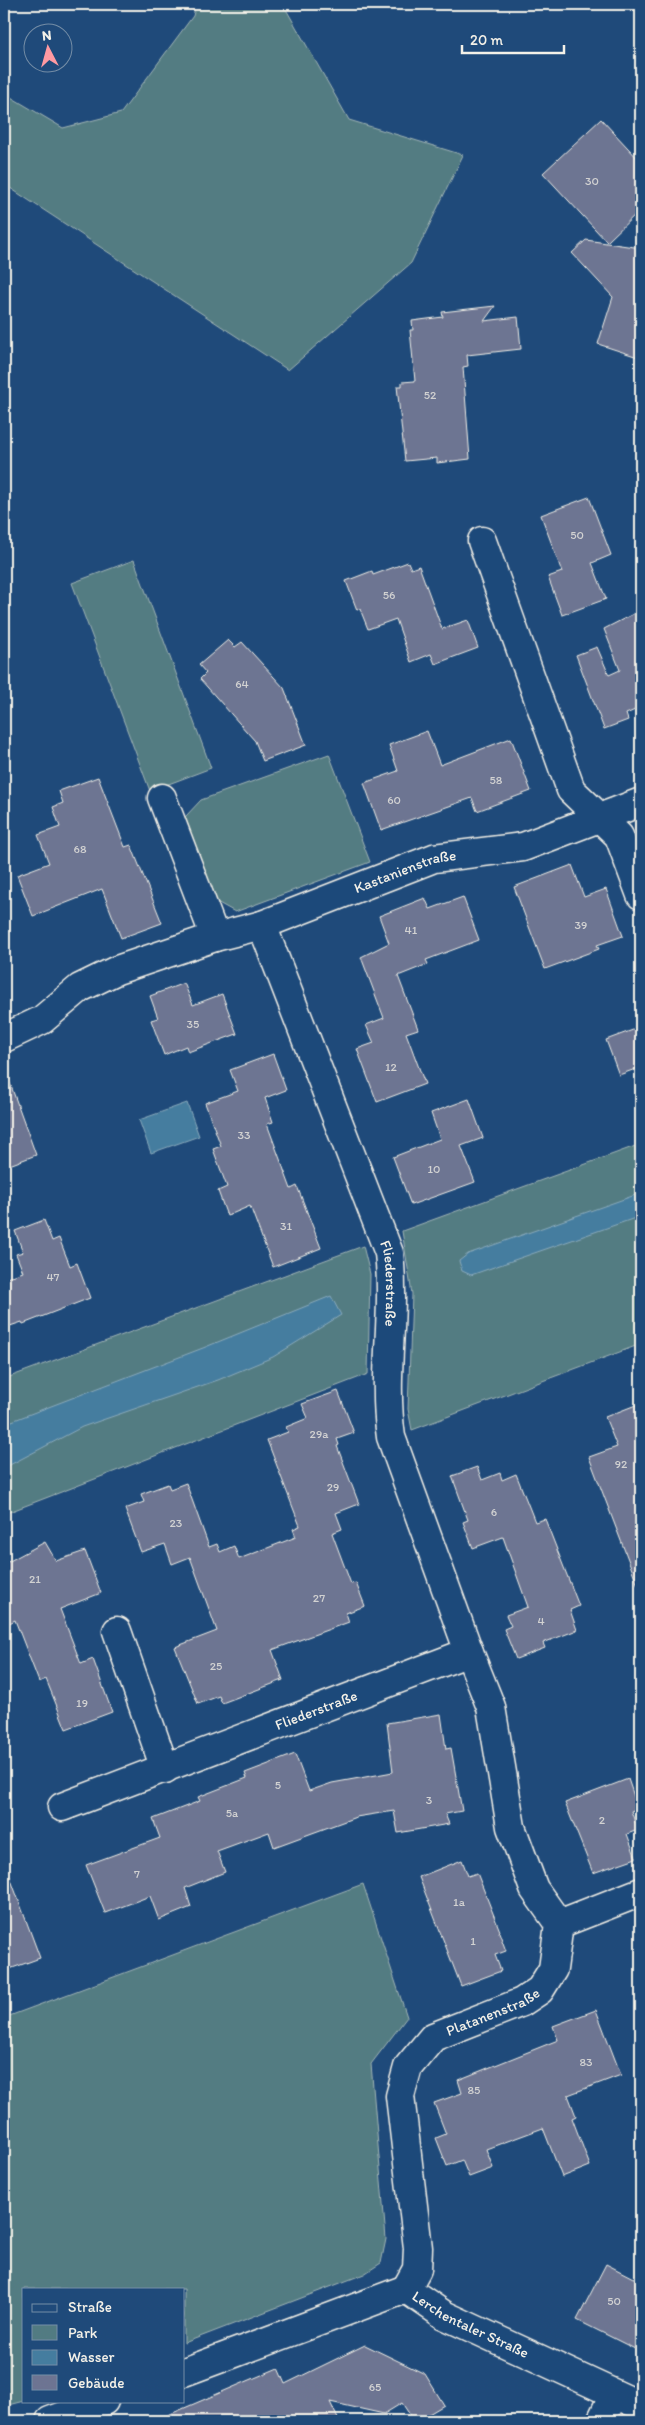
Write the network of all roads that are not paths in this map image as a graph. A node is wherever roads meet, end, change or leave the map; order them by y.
1 (482, 541) dead end
2 (162, 798) dead end
3 (641, 802) edge
4 (597, 818) junction
5 (641, 895) edge
6 (262, 925) junction
7 (215, 937) junction
8 (4, 1038) edge
9 (117, 1631) dead end
10 (468, 1652) junction
11 (166, 1769) junction
12 (62, 1807) dead end
13 (641, 1892) edge
14 (560, 1924) junction
15 (406, 2289) junction
16 (185, 2372) edge
17 (614, 2394) junction
18 (101, 2402) edge
19 (641, 2406) edge
20 (50, 2421) edge
21 (601, 2421) edge

1 - 4 street
2 - 7 street
3 - 4 street, Kastanienstraße
4 - 5 street
4 - 6 street, Kastanienstraße
6 - 7 street, Kastanienstraße
6 - 10 street, Fliederstraße
7 - 8 street, Kastanienstraße
9 - 11 street
10 - 11 street, Fliederstraße
10 - 14 street, Fliederstraße
11 - 12 street, Fliederstraße
13 - 14 street
14 - 15 street, Platanenstraße
15 - 16 street, Lerchentaler Straße
15 - 17 street, Lerchentaler Straße
17 - 19 street, Lerchentaler Straße
17 - 21 street
18 - 20 street

